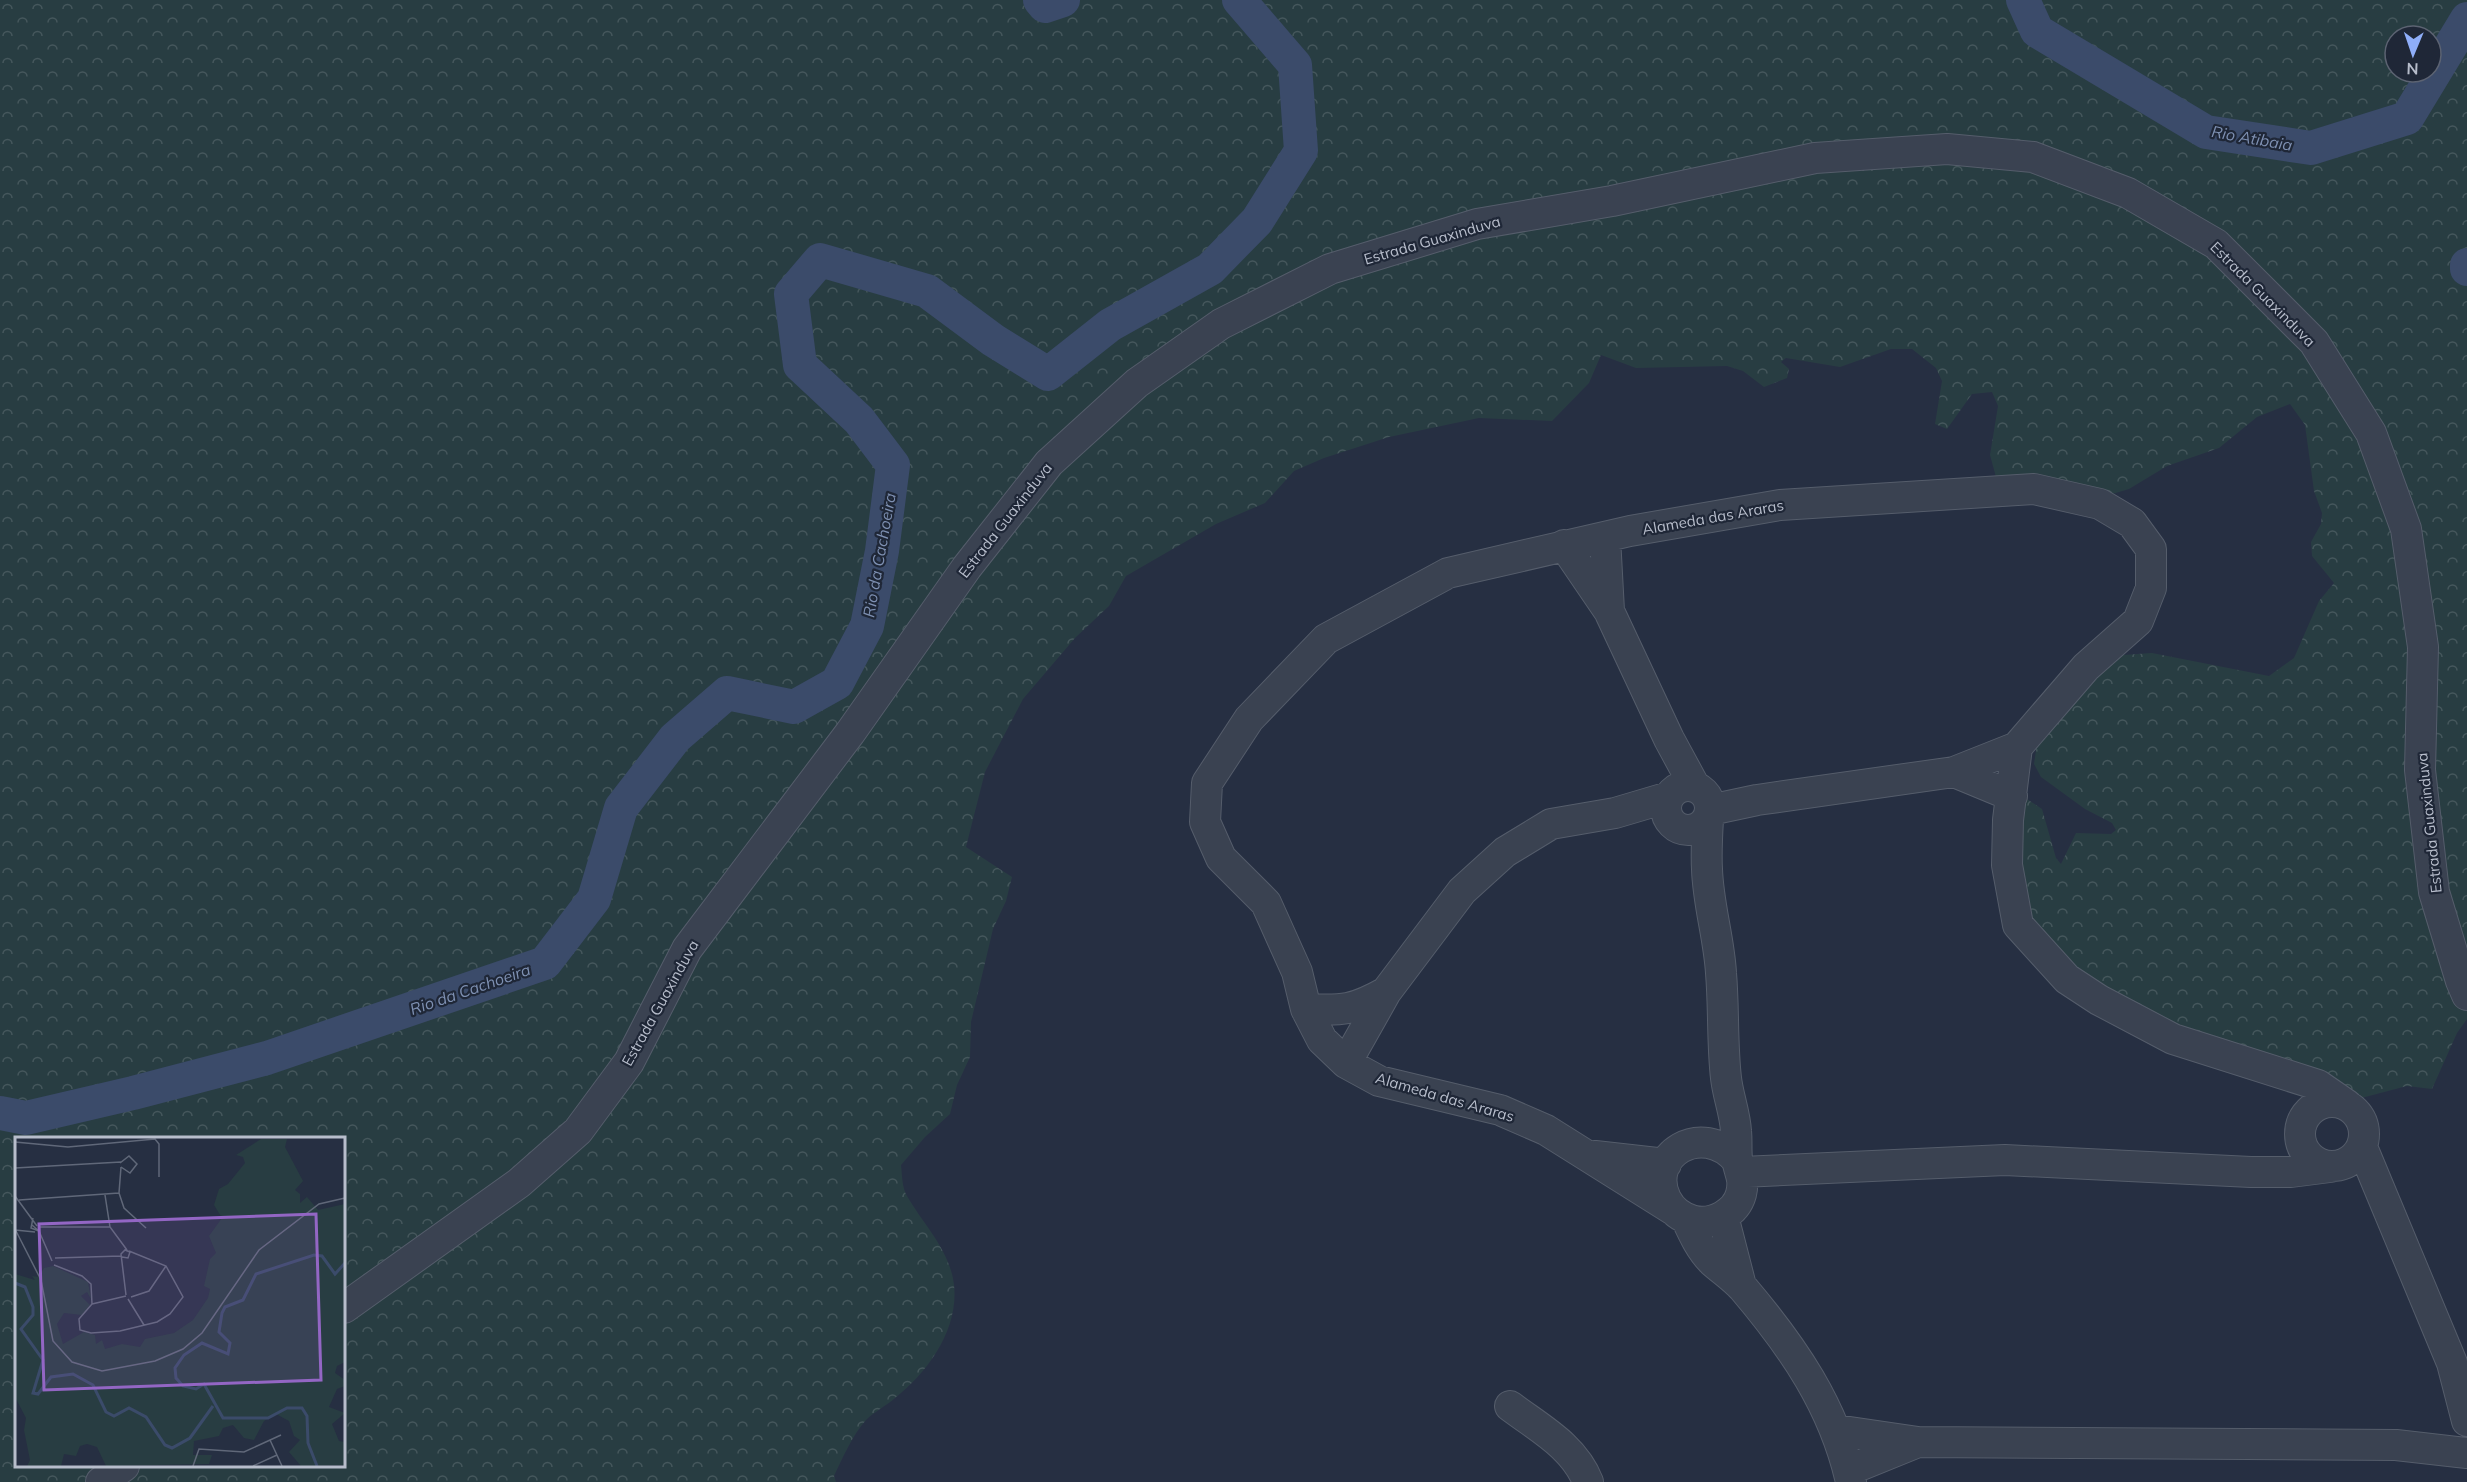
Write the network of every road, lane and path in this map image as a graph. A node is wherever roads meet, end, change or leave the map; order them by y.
1 (1605, 537) junction
2 (1564, 545) junction
3 (1609, 611) junction
4 (2017, 747) junction
5 (1954, 772) junction
6 (2012, 796) junction
7 (1689, 805) junction
8 (1386, 992) junction
9 (2467, 995) edge
10 (1306, 1009) junction
11 (1346, 1063) junction
12 (2268, 1069) junction
13 (1726, 1080) junction
14 (2347, 1105) junction
15 (2304, 1127) junction
16 (1696, 1142) junction
17 (2362, 1148) junction
18 (1589, 1156) junction
19 (1666, 1164) junction
20 (1739, 1166) junction
21 (2335, 1167) junction
22 (2251, 1172) junction
23 (2388, 1213) junction
24 (1680, 1215) junction
25 (1723, 1216) junction
26 (1741, 1286) junction
27 (345, 1307) edge
28 (2459, 1372) edge
29 (1510, 1406) dead end
30 (2467, 1426) edge
31 (1836, 1430) junction
32 (1918, 1442) junction
33 (2396, 1445) junction
34 (2467, 1453) edge
35 (123, 1467) edge
36 (1850, 1476) edge
37 (101, 1482) edge
38 (1588, 1482) edge

1 - 2 street, Alameda das Araras
1 - 3 street
1 - 4 street, Alameda das Araras
2 - 3 street
2 - 10 street, Alameda das Araras
3 - 7 street
4 - 5 street
4 - 6 street
5 - 6 street
5 - 7 street
6 - 12 street
7 - 8 street
7 - 13 street
8 - 10 street
8 - 11 street
9 - 27 street, Estrada Guaxinduva
10 - 11 street, Alameda das Araras
11 - 18 street, Alameda das Araras
12 - 14 street
12 - 15 street
13 - 16 street
13 - 20 street
14 - 15 street
14 - 17 street
15 - 21 street
15 - 22 street
16 - 19 street
16 - 20 street
17 - 21 street
17 - 23 street
18 - 19 street
18 - 24 street, Alameda das Araras
19 - 24 street
20 - 22 street
20 - 25 street
21 - 22 street
21 - 23 street
23 - 28 street
24 - 25 street
24 - 26 street
25 - 26 street
26 - 31 street
28 - 30 street
29 - 38 street
30 - 33 street
31 - 32 street
31 - 36 street
32 - 33 street
32 - 36 street
33 - 34 street
35 - 37 street

